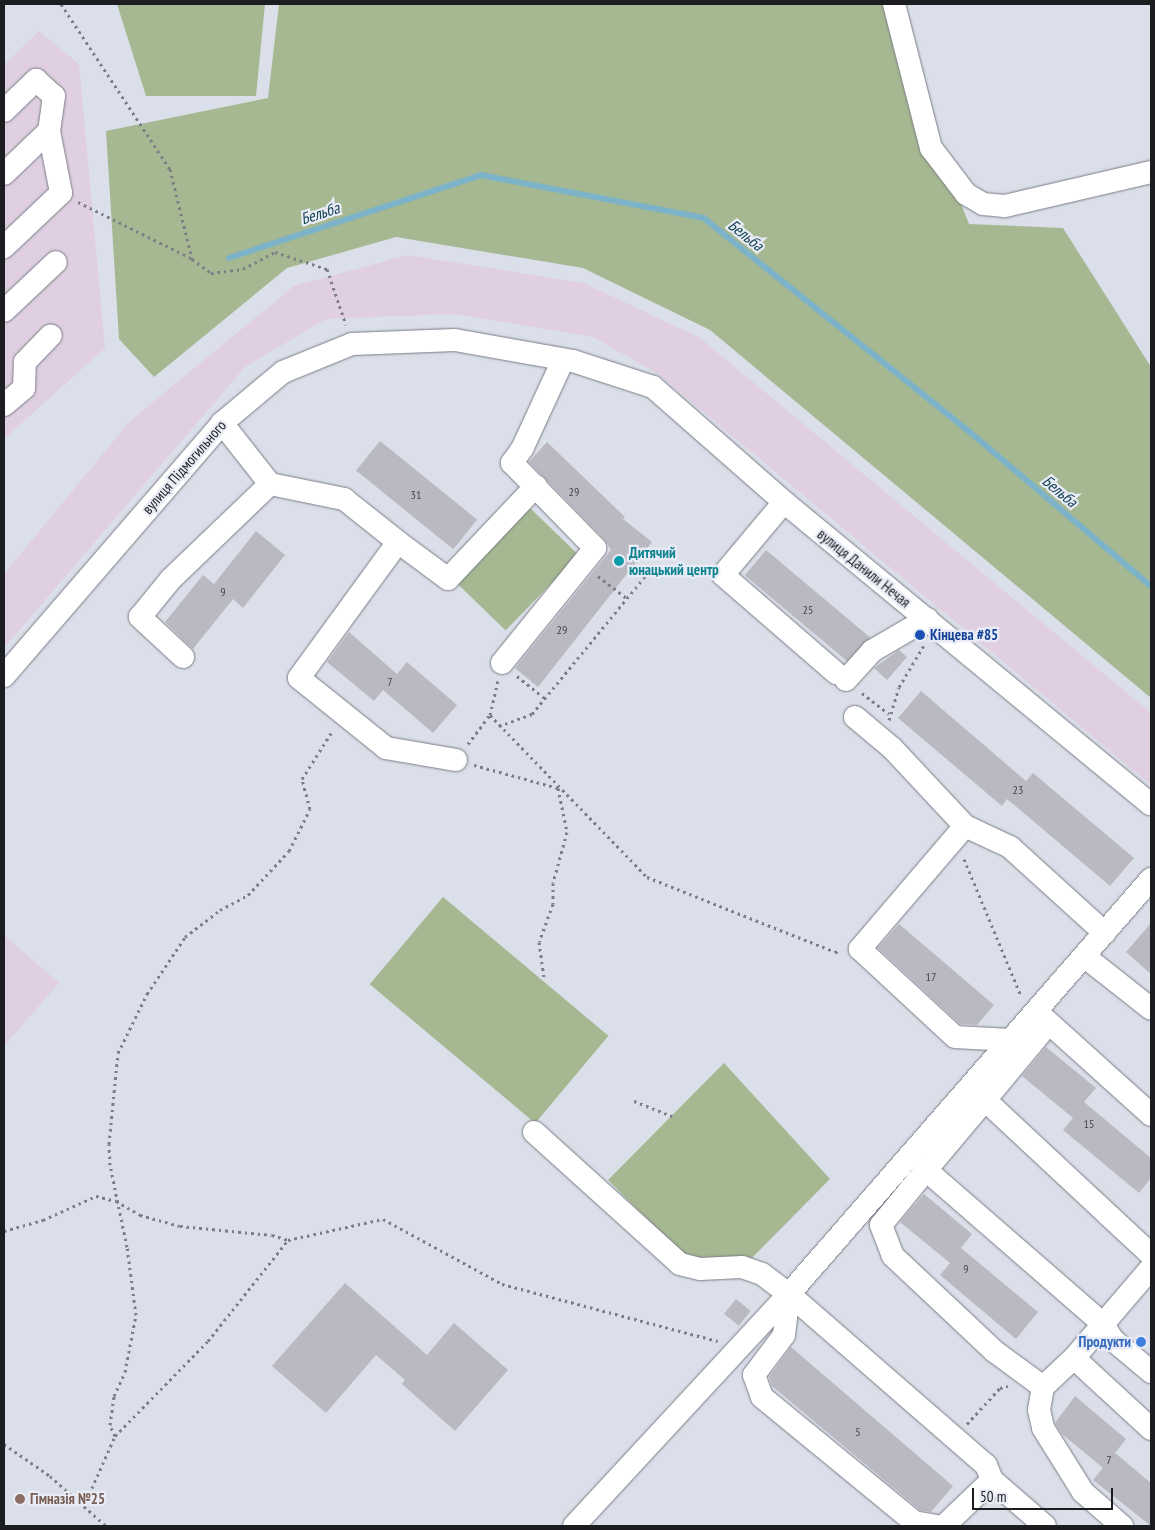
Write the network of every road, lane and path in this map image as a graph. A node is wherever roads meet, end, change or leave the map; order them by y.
1 (61, 4) edge
2 (894, 4) edge
3 (4, 111) edge
4 (49, 131) junction
5 (1151, 172) edge
6 (4, 174) edge
7 (61, 193) junction
8 (4, 247) edge
9 (192, 258) junction
10 (56, 262) dead end
11 (4, 311) edge
12 (52, 335) dead end
13 (352, 344) junction
14 (563, 360) junction
15 (4, 405) edge
16 (222, 422) junction
17 (270, 484) junction
18 (536, 486) junction
19 (784, 502) junction
20 (398, 542) junction
21 (582, 564) junction
22 (723, 576) junction
23 (626, 599) junction
24 (931, 623) junction
25 (183, 657) dead end
26 (502, 663) junction
27 (4, 676) edge
28 (545, 699) junction
29 (343, 714) junction
30 (490, 715) junction
31 (855, 717) dead end
32 (499, 726) junction
33 (892, 748) junction
34 (456, 760) junction
35 (558, 788) junction
36 (1151, 804) edge
37 (965, 826) junction
38 (1151, 879) edge
39 (1104, 933) junction
40 (835, 952) dead end
41 (1084, 956) junction
42 (544, 977) dead end
43 (1151, 1009) edge
44 (1038, 1017) junction
45 (1010, 1040) junction
46 (985, 1100) junction
47 (634, 1101) dead end
48 (1151, 1115) edge
49 (672, 1116) dead end
50 (534, 1132) dead end
51 (926, 1170) junction
52 (4, 1231) edge
53 (288, 1240) junction
54 (1151, 1255) edge
55 (1151, 1268) edge
56 (789, 1294) junction
57 (1103, 1324) junction
58 (741, 1348) junction
59 (1074, 1358) junction
60 (1151, 1372) edge
61 (1000, 1388) dead end
62 (1042, 1388) junction
63 (1151, 1429) edge
64 (115, 1436) junction
65 (953, 1439) junction
66 (4, 1444) edge
67 (992, 1480) junction
68 (84, 1506) junction
69 (106, 1526) edge
70 (574, 1526) edge
71 (937, 1526) edge
72 (944, 1526) edge
73 (1045, 1526) edge
74 (1122, 1526) edge

1 - 9 path
2 - 5 street
3 - 4 street
4 - 6 street
4 - 7 street
7 - 8 street
7 - 9 path
9 - 13 path
10 - 11 street
12 - 15 street
13 - 14 street, вулиця Підмогильного
13 - 16 street, вулиця Підмогильного
14 - 18 street
14 - 19 street, вулиця Данили Нечая
16 - 17 street
16 - 27 street, вулиця Підмогильного
17 - 20 street
17 - 25 street
18 - 20 street
18 - 21 street
19 - 22 street
19 - 24 street, вулиця Данили Нечая
20 - 29 street
21 - 23 path
21 - 26 street
22 - 23 path
22 - 24 street
23 - 28 path
24 - 33 path
24 - 36 street, вулиця Данили Нечая
26 - 28 path
26 - 30 path
28 - 32 path
29 - 34 street
29 - 64 path
30 - 32 path
30 - 34 path
31 - 33 street
32 - 35 path
33 - 37 street
34 - 35 path
35 - 40 path
35 - 42 path
37 - 39 street
37 - 44 path
37 - 45 street
38 - 39 street
39 - 41 street
41 - 43 street
41 - 44 street
44 - 45 street
44 - 46 street
44 - 48 street
45 - 56 street
46 - 51 street
46 - 54 street
47 - 49 path
50 - 56 street
51 - 57 street
51 - 62 street
52 - 53 path
53 - 58 path
53 - 64 path
55 - 57 street
56 - 58 street
56 - 65 street
56 - 71 street
57 - 59 street
57 - 60 street
58 - 70 street
59 - 62 street
59 - 63 street
61 - 65 path
62 - 74 street
64 - 68 path
65 - 67 street
66 - 68 path
67 - 72 street
67 - 73 street
68 - 69 path

